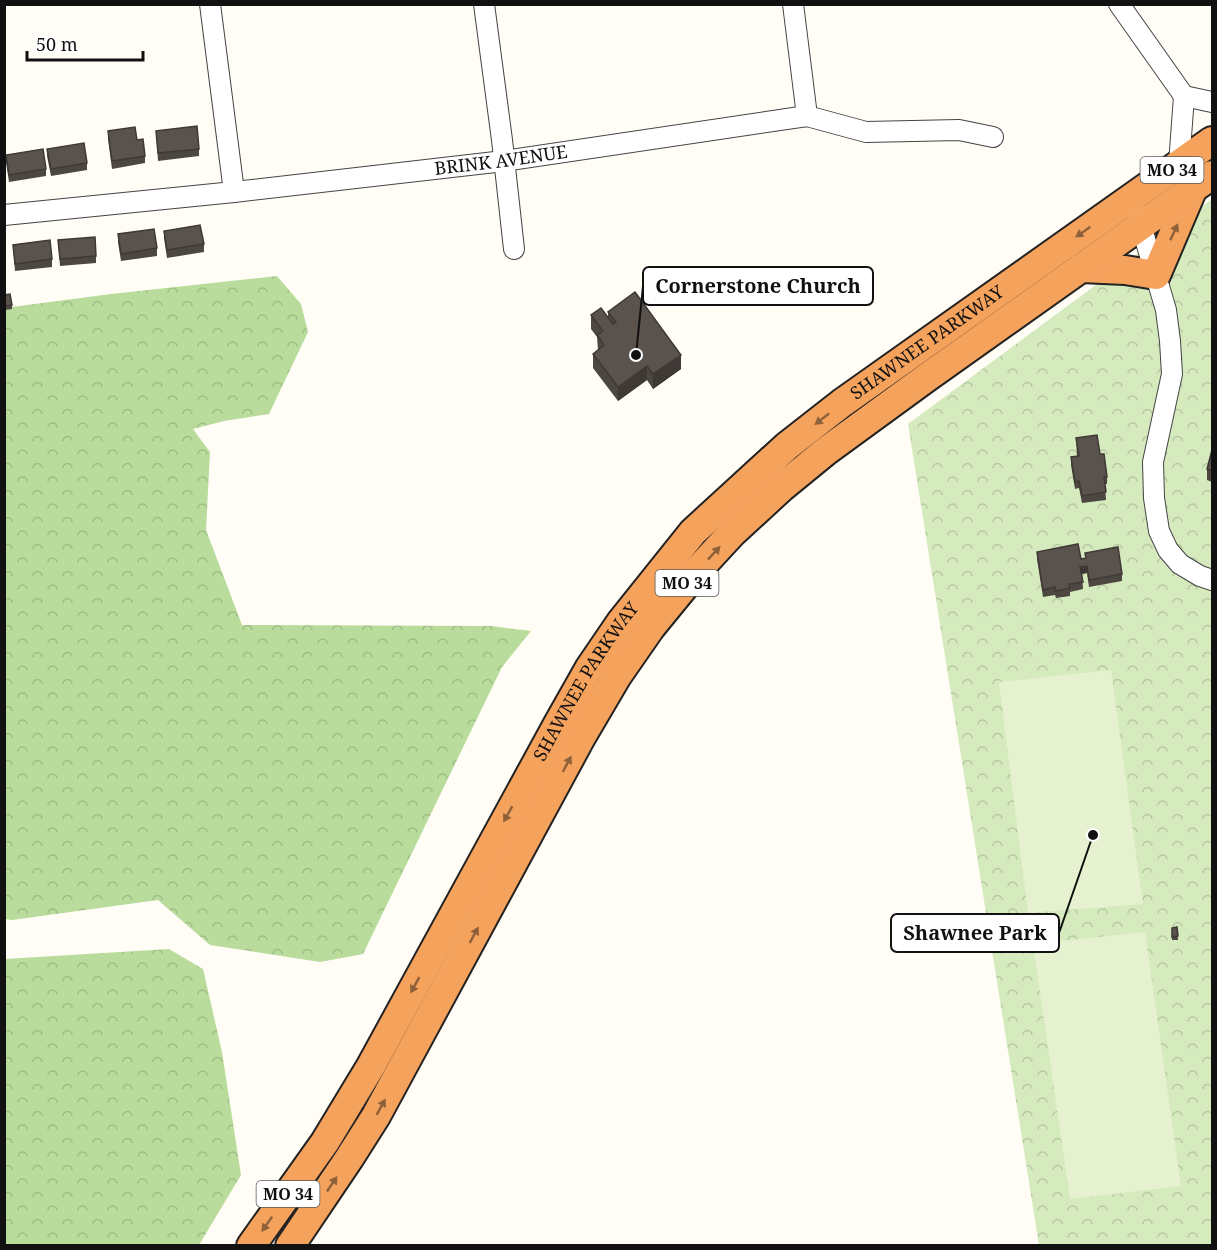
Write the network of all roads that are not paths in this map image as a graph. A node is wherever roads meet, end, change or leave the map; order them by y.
1 (210, 4) edge
2 (484, 4) edge
3 (793, 4) edge
4 (1119, 4) edge
5 (1184, 96) junction
6 (1212, 102) edge
7 (807, 116) junction
8 (993, 137) dead end
9 (1212, 141) edge
10 (504, 161) junction
11 (1195, 176) edge
12 (234, 192) junction
13 (1131, 198) junction
14 (4, 215) edge
15 (1141, 225) junction
16 (514, 249) dead end
17 (1081, 268) junction
18 (1156, 275) junction
19 (1212, 580) edge
20 (251, 1245) edge
21 (290, 1245) edge

1 - 12 street
2 - 10 street
3 - 7 street
4 - 5 street
5 - 6 street
5 - 11 street
7 - 8 street, BRINK AVENUE
7 - 10 street, BRINK AVENUE
9 - 11 highway, SHAWNEE PARKWAY / MO 34
10 - 12 street, BRINK AVENUE
10 - 16 street
11 - 13 highway, SHAWNEE PARKWAY / MO 34
11 - 15 highway, SHAWNEE PARKWAY / MO 34
18 -> 11 highway
12 - 14 street, BRINK AVENUE
13 - 15 street
13 -> 20 highway, SHAWNEE PARKWAY / MO 34
15 - 17 highway, SHAWNEE PARKWAY / MO 34
15 - 18 street
17 - 18 highway
21 -> 17 highway, SHAWNEE PARKWAY / MO 34
18 - 19 street

